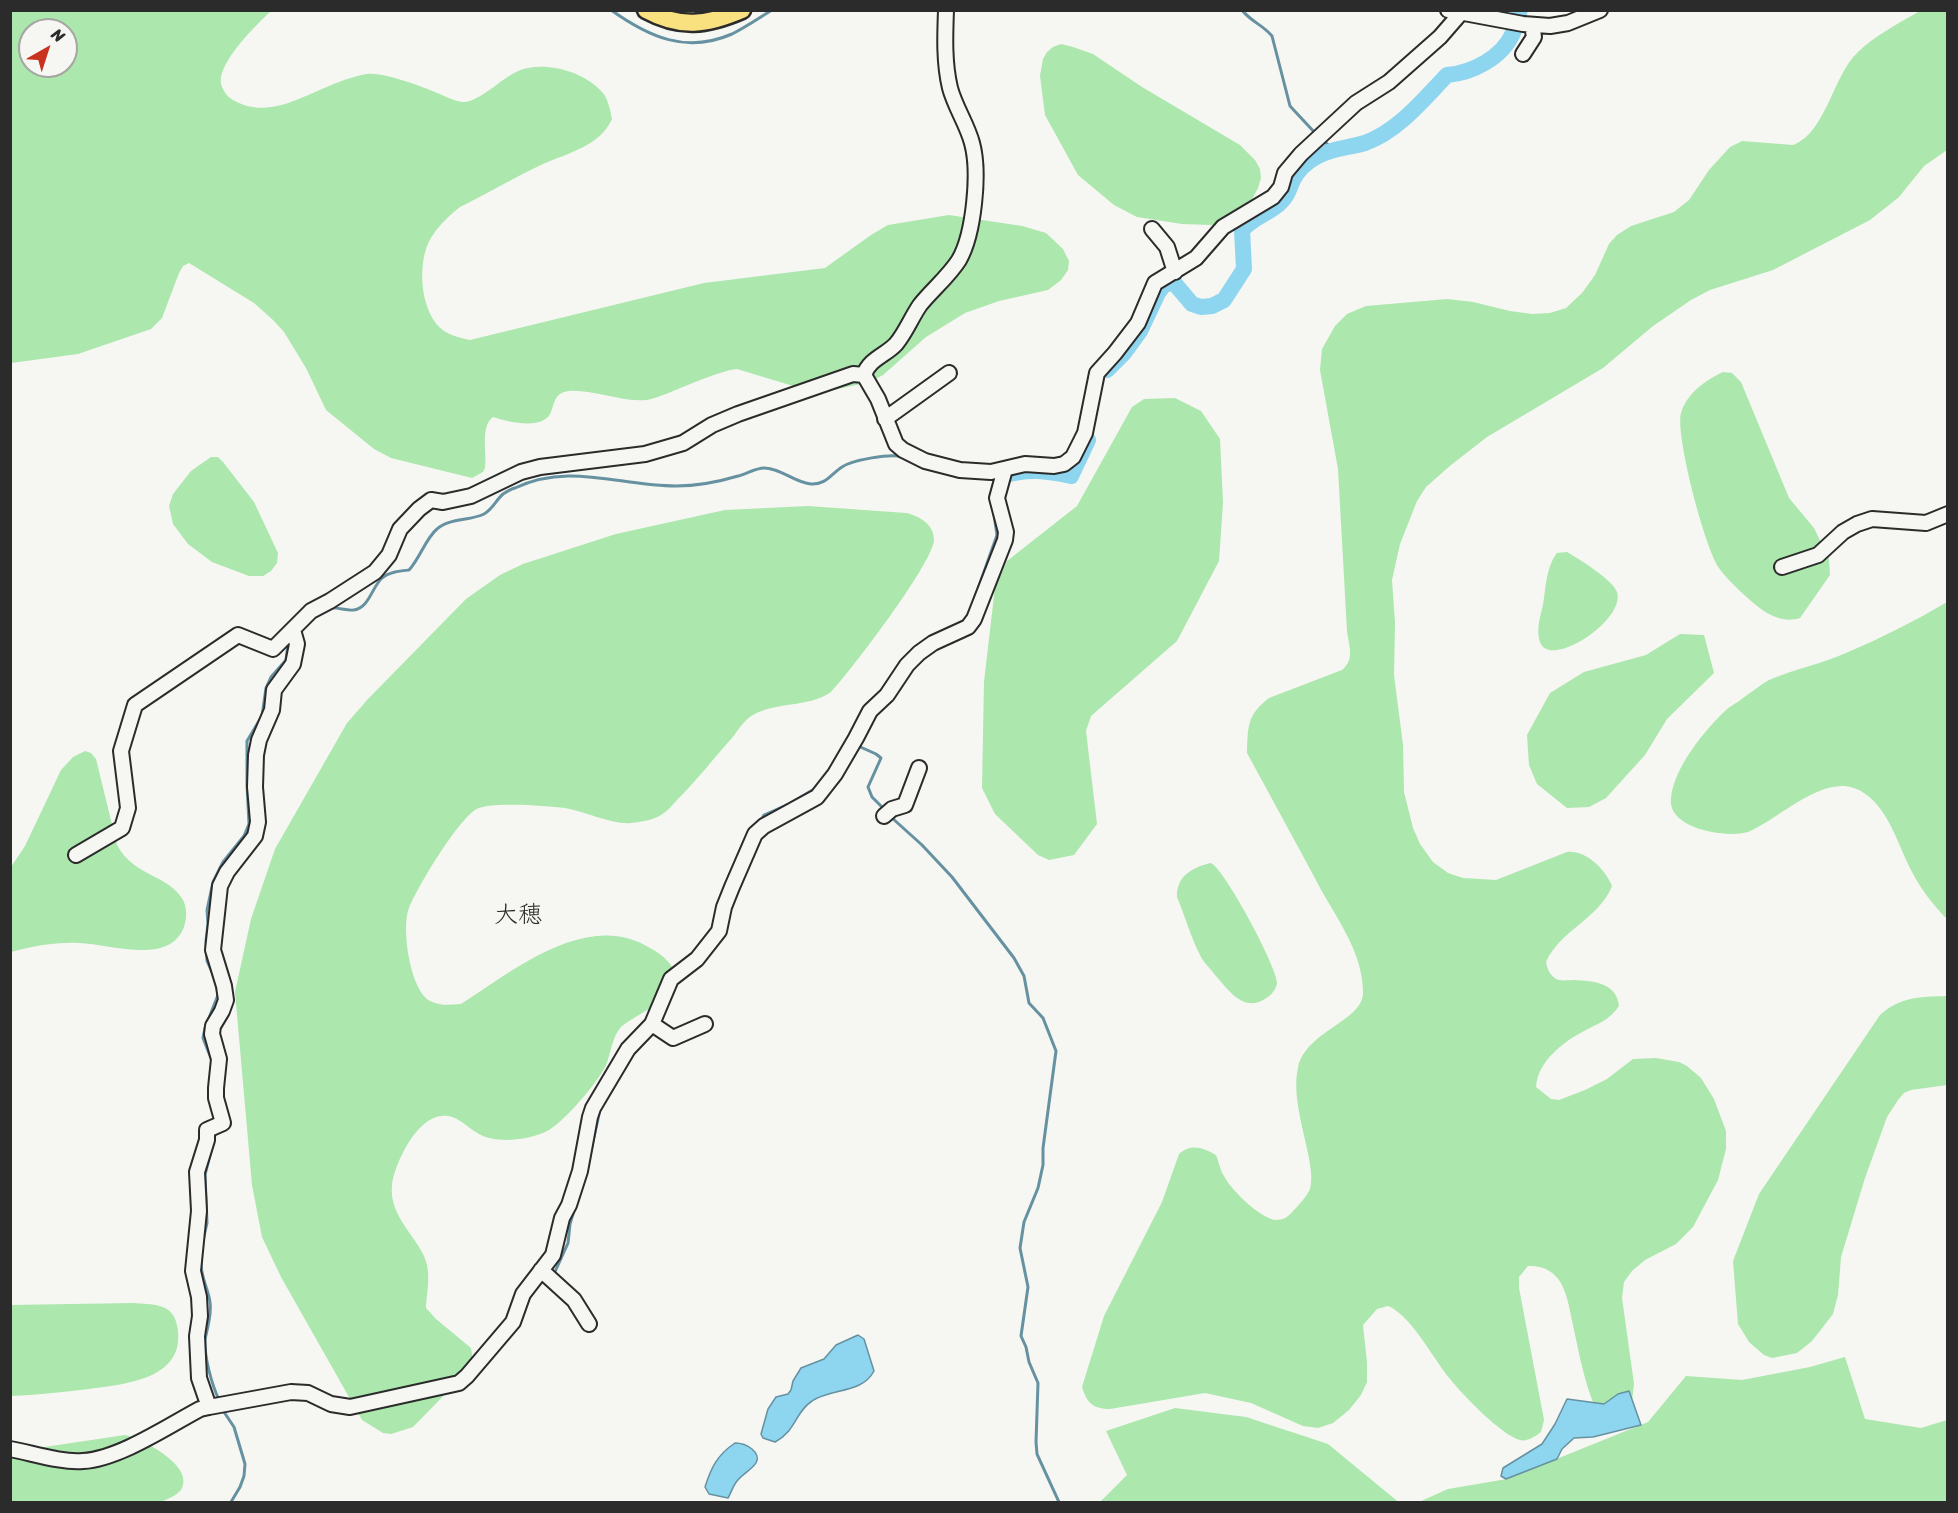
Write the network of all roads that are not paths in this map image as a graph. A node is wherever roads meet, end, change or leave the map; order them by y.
1 (646, 10) edge
2 (742, 10) edge
3 (946, 10) edge
4 (1600, 10) edge
5 (1454, 12) edge
6 (1504, 16) edge
7 (1532, 25) junction
8 (1523, 54) dead end
9 (1152, 229) dead end
10 (1175, 272) junction
11 (949, 373) dead end
12 (864, 375) junction
13 (885, 419) junction
14 (1005, 469) junction
15 (1947, 514) edge
16 (1782, 567) dead end
17 (293, 630) junction
18 (919, 768) dead end
19 (884, 816) dead end
20 (76, 855) dead end
21 (652, 1024) junction
22 (705, 1024) dead end
23 (541, 1270) junction
24 (589, 1324) dead end
25 (209, 1407) junction
26 (10, 1449) edge

1 - 2 main road
3 - 12 street
4 - 7 street
5 - 6 street
5 - 10 street
6 - 7 street
7 - 8 street
9 - 10 street
10 - 14 street
11 - 13 street
12 - 13 street
12 - 17 street
13 - 14 street
14 - 21 street
15 - 16 street
17 - 20 street
17 - 25 street
18 - 19 street
21 - 22 street
21 - 23 street
23 - 24 street
23 - 25 street
25 - 26 street

